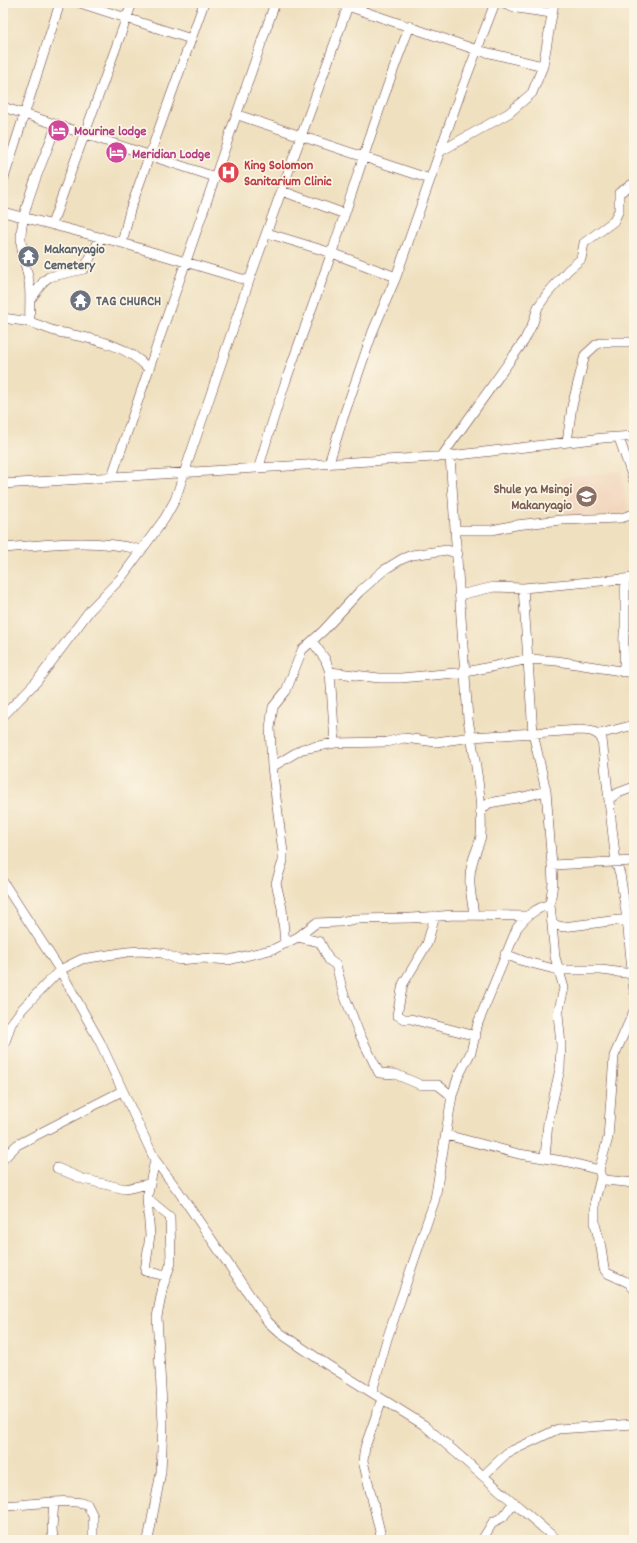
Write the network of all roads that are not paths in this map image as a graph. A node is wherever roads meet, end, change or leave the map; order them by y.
1 (60, 3) edge
2 (80, 3) edge
3 (132, 3) edge
4 (204, 3) edge
5 (275, 3) edge
6 (495, 3) edge
7 (504, 3) edge
8 (554, 3) edge
9 (344, 5) edge
10 (551, 13) junction
11 (126, 19) junction
12 (410, 26) junction
13 (191, 39) junction
14 (477, 50) junction
15 (543, 66) junction
16 (3, 107) edge
17 (25, 113) junction
18 (238, 115) junction
19 (57, 124) junction
20 (86, 133) junction
21 (301, 137) junction
22 (440, 151) junction
23 (150, 155) junction
24 (363, 157) junction
25 (215, 177) junction
26 (430, 179) junction
27 (3, 181) edge
28 (634, 183) edge
29 (282, 191) junction
30 (3, 212) edge
31 (344, 214) junction
32 (24, 216) junction
33 (52, 224) junction
34 (267, 233) junction
35 (101, 237) junction
36 (122, 243) junction
37 (332, 253) junction
38 (186, 262) junction
39 (396, 277) junction
40 (249, 281) junction
41 (30, 300) junction
42 (3, 318) edge
43 (30, 322) junction
44 (634, 342) edge
45 (149, 368) junction
46 (634, 436) edge
47 (620, 441) dead end
48 (568, 442) junction
49 (446, 456) junction
50 (329, 463) junction
51 (259, 467) junction
52 (186, 472) junction
53 (112, 476) junction
54 (634, 481) edge
55 (3, 484) edge
56 (634, 514) edge
57 (456, 530) junction
58 (3, 548) edge
59 (142, 550) junction
60 (458, 554) junction
61 (629, 579) edge
62 (523, 588) junction
63 (459, 595) junction
64 (312, 641) junction
65 (529, 659) junction
66 (330, 672) junction
67 (466, 672) junction
68 (622, 672) junction
69 (634, 673) edge
70 (3, 716) edge
71 (634, 725) edge
72 (533, 733) junction
73 (599, 734) junction
74 (472, 737) junction
75 (335, 743) junction
76 (272, 767) junction
77 (607, 783) junction
78 (634, 787) edge
79 (546, 791) junction
80 (618, 793) junction
81 (609, 800) junction
82 (480, 811) junction
83 (634, 861) edge
84 (616, 863) junction
85 (552, 866) junction
86 (3, 882) edge
87 (550, 904) junction
88 (474, 915) junction
89 (435, 916) junction
90 (526, 916) junction
91 (627, 919) junction
92 (552, 924) junction
93 (298, 937) junction
94 (285, 944) junction
95 (505, 954) junction
96 (60, 970) junction
97 (558, 970) junction
98 (633, 974) edge
99 (634, 991) edge
100 (634, 1011) edge
101 (476, 1036) junction
102 (3, 1048) edge
103 (122, 1091) junction
104 (452, 1096) junction
105 (446, 1135) junction
106 (545, 1158) junction
107 (3, 1159) edge
108 (155, 1160) junction
109 (57, 1168) dead end
110 (600, 1173) junction
111 (634, 1183) edge
112 (149, 1184) junction
113 (147, 1198) junction
114 (167, 1276) junction
115 (634, 1289) edge
116 (372, 1392) junction
117 (382, 1399) junction
118 (634, 1424) edge
119 (483, 1476) junction
120 (54, 1502) junction
121 (514, 1502) junction
122 (3, 1506) edge
123 (53, 1540) edge
124 (93, 1540) edge
125 (148, 1540) edge
126 (382, 1540) edge
127 (482, 1540) edge
128 (557, 1540) edge

1 - 17 street
2 - 11 street
3 - 11 street
4 - 13 street
5 - 18 street
6 - 14 street
7 - 10 street
8 - 10 street
9 - 12 street
9 - 21 street
10 - 15 street
11 - 13 street
11 - 20 street
12 - 14 street
12 - 24 street
13 - 23 street
14 - 15 street
14 - 22 street
15 - 22 street
16 - 17 street
17 - 19 street
17 - 27 street
18 - 21 street
18 - 25 street
19 - 20 street
19 - 32 street
20 - 23 street
20 - 33 street
21 - 24 street
21 - 29 street
22 - 26 street
23 - 25 street
23 - 36 street
24 - 26 street
24 - 31 street
25 - 38 street
26 - 39 street
28 - 49 street
29 - 31 street
29 - 34 street
30 - 32 street
31 - 37 street
32 - 33 street
32 - 41 street
33 - 35 street
34 - 37 street
34 - 40 street
35 - 36 street
35 - 41 street
36 - 38 street
37 - 39 street
37 - 51 street
38 - 40 street
38 - 45 street
39 - 50 street
40 - 52 street
41 - 43 street
42 - 43 street
43 - 45 street
44 - 48 street
45 - 53 street
46 - 48 street
47 - 54 street
48 - 49 street
49 - 50 street
49 - 57 street
50 - 51 street
51 - 52 street
52 - 53 street
52 - 59 street
53 - 55 street
56 - 57 street
57 - 60 street
58 - 59 street
59 - 70 street
60 - 63 street
60 - 64 street
61 - 62 street
61 - 68 street
62 - 63 street
62 - 65 street
63 - 67 street
64 - 66 street
64 - 76 street
65 - 67 street
65 - 68 street
65 - 72 street
66 - 67 street
66 - 75 street
67 - 74 street
68 - 69 street
71 - 73 street
72 - 73 street
72 - 74 street
72 - 79 street
73 - 77 street
74 - 75 street
74 - 82 street
75 - 76 street
76 - 94 street
77 - 80 street
77 - 81 street
78 - 80 street
79 - 82 street
79 - 85 street
80 - 81 street
81 - 84 street
82 - 88 street
83 - 84 street
84 - 85 street
84 - 91 street
85 - 87 street
86 - 96 street
87 - 90 street
87 - 92 street
88 - 89 street
88 - 90 street
89 - 93 street
89 - 101 street
90 - 95 street
91 - 92 street
91 - 98 street
92 - 97 street
93 - 94 street
93 - 104 street
94 - 96 street
95 - 97 street
95 - 101 street
96 - 102 street
96 - 103 street
97 - 98 street
97 - 106 street
98 - 99 street
100 - 110 street
101 - 104 street
103 - 107 street
103 - 108 street
104 - 105 street
105 - 106 street
105 - 116 street
106 - 110 street
108 - 112 street
108 - 116 street
109 - 112 street
110 - 111 street
110 - 115 street
112 - 113 street
113 - 114 street
113 - 114 street
114 - 125 street
116 - 117 street
117 - 119 street
117 - 126 street
118 - 119 street
119 - 121 street
120 - 122 street
120 - 123 street
120 - 124 street
121 - 127 street
121 - 128 street

